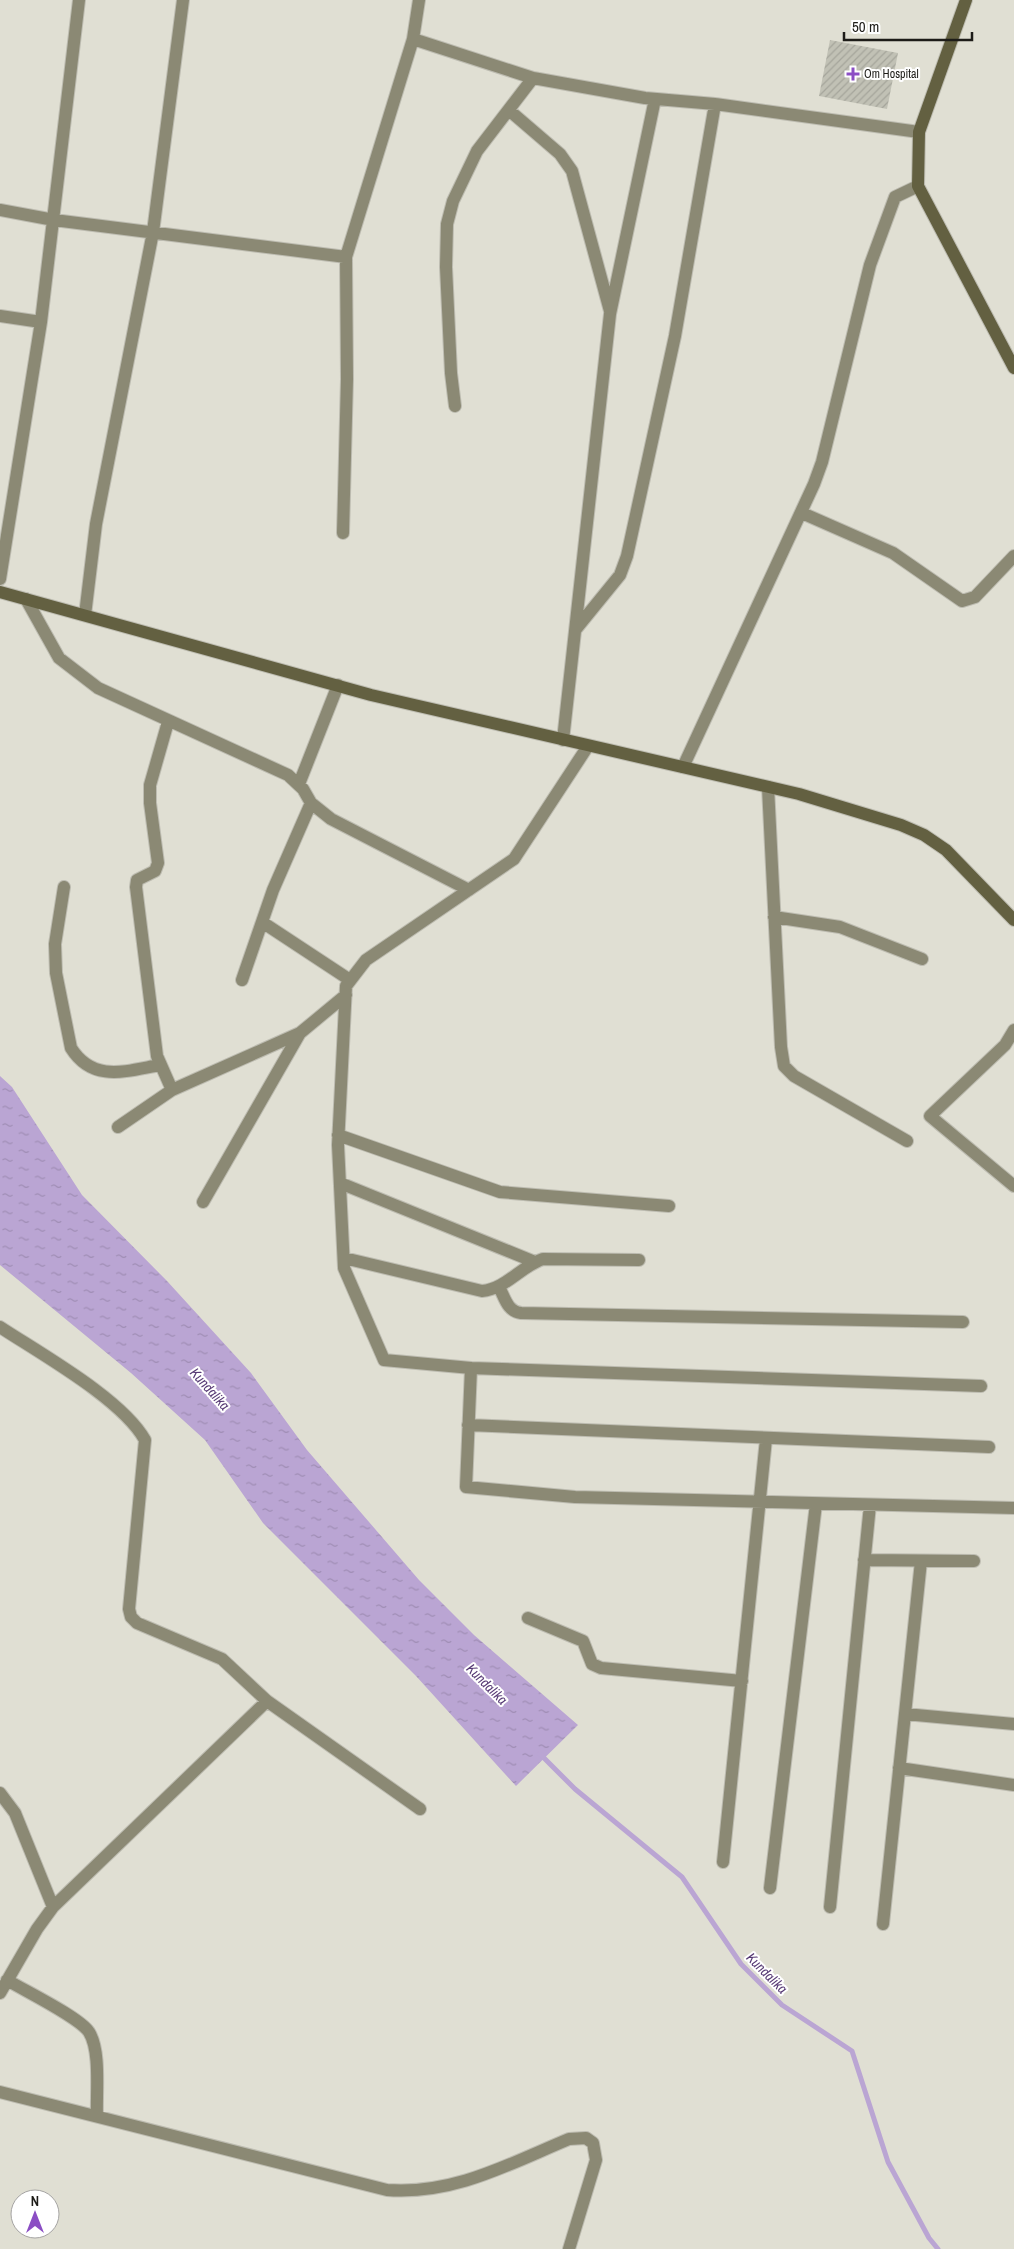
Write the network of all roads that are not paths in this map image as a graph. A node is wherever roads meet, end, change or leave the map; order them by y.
1 (79, 0) edge
2 (184, 0) edge
3 (419, 0) edge
4 (966, 0) edge
5 (413, 40) junction
6 (533, 78) junction
7 (655, 99) junction
8 (715, 104) junction
9 (510, 111) junction
10 (919, 132) junction
11 (918, 186) junction
12 (0, 210) edge
13 (54, 220) junction
14 (153, 232) junction
15 (346, 257) junction
16 (610, 314) junction
17 (0, 316) edge
18 (40, 322) junction
19 (1014, 368) edge
20 (456, 406) dead end
21 (802, 513) junction
22 (343, 534) dead end
23 (1014, 556) edge
24 (0, 579) edge
25 (0, 592) edge
26 (26, 599) junction
27 (85, 615) junction
28 (576, 629) junction
29 (338, 685) junction
30 (168, 722) junction
31 (563, 740) junction
32 (588, 746) junction
33 (683, 767) junction
34 (299, 784) junction
35 (768, 787) junction
36 (310, 802) junction
37 (64, 887) dead end
38 (469, 890) junction
39 (774, 917) junction
40 (1014, 920) edge
41 (262, 922) junction
42 (922, 959) dead end
43 (242, 980) dead end
44 (350, 980) junction
45 (346, 995) junction
46 (1014, 1030) edge
47 (300, 1033) junction
48 (160, 1065) junction
49 (172, 1090) junction
50 (118, 1126) dead end
51 (338, 1135) junction
52 (907, 1142) dead end
53 (340, 1183) junction
54 (1014, 1186) edge
55 (203, 1202) dead end
56 (669, 1206) dead end
57 (344, 1258) junction
58 (639, 1260) dead end
59 (535, 1262) junction
60 (499, 1287) junction
61 (963, 1322) dead end
62 (0, 1327) edge
63 (471, 1368) junction
64 (981, 1386) dead end
65 (468, 1425) junction
66 (766, 1439) junction
67 (989, 1447) dead end
68 (760, 1503) junction
69 (816, 1504) junction
70 (870, 1505) junction
71 (1014, 1508) edge
72 (864, 1560) junction
73 (921, 1561) junction
74 (974, 1561) dead end
75 (528, 1618) dead end
76 (742, 1681) junction
77 (266, 1701) junction
78 (905, 1714) junction
79 (1014, 1724) edge
80 (899, 1768) junction
81 (1014, 1785) edge
82 (0, 1793) edge
83 (420, 1810) dead end
84 (723, 1862) dead end
85 (770, 1888) dead end
86 (53, 1907) junction
87 (830, 1907) dead end
88 (883, 1924) dead end
89 (7, 1980) junction
90 (0, 1993) edge
91 (0, 2092) edge
92 (97, 2116) junction
93 (569, 2249) edge

1 - 13 street
2 - 14 street
3 - 5 street
4 - 10 street
5 - 6 street
5 - 15 street
6 - 7 street
6 - 9 street
7 - 8 street
7 - 16 street
8 - 10 street
8 - 28 street
9 - 16 street
9 - 20 street
10 - 11 street
11 - 19 street
11 - 21 street
12 - 13 street
13 - 14 street
13 - 18 street
14 - 15 street
14 - 27 street
15 - 22 street
16 - 28 street
17 - 18 street
18 - 24 street
21 - 23 street
21 - 33 street
25 - 26 street
26 - 27 street
26 - 30 street
27 - 29 street
28 - 31 street
29 - 31 street
29 - 34 street
30 - 34 street
30 - 48 street
31 - 32 street
32 - 33 street
32 - 38 street
33 - 35 street
34 - 36 street
35 - 39 street
35 - 40 street
36 - 38 street
36 - 41 street
37 - 48 street
38 - 44 street
39 - 42 street
39 - 52 street
41 - 43 street
41 - 44 street
44 - 45 street
45 - 47 street
45 - 51 street
46 - 54 street
47 - 49 street
47 - 55 street
48 - 49 street
49 - 50 street
51 - 53 street
51 - 56 street
53 - 57 street
53 - 59 street
57 - 60 street
57 - 63 street
58 - 59 street
59 - 60 street
60 - 61 street
62 - 77 street
63 - 64 street
63 - 65 street
65 - 66 street
65 - 68 street
66 - 67 street
66 - 68 street
68 - 69 street
68 - 76 street
69 - 70 street
69 - 85 street
70 - 71 street
70 - 72 street
72 - 73 street
72 - 87 street
73 - 74 street
73 - 78 street
75 - 76 street
76 - 84 street
77 - 83 street
77 - 86 street
78 - 79 street
78 - 80 street
80 - 81 street
80 - 88 street
82 - 86 street
86 - 89 street
89 - 90 street
89 - 92 street
91 - 92 street
92 - 93 street

